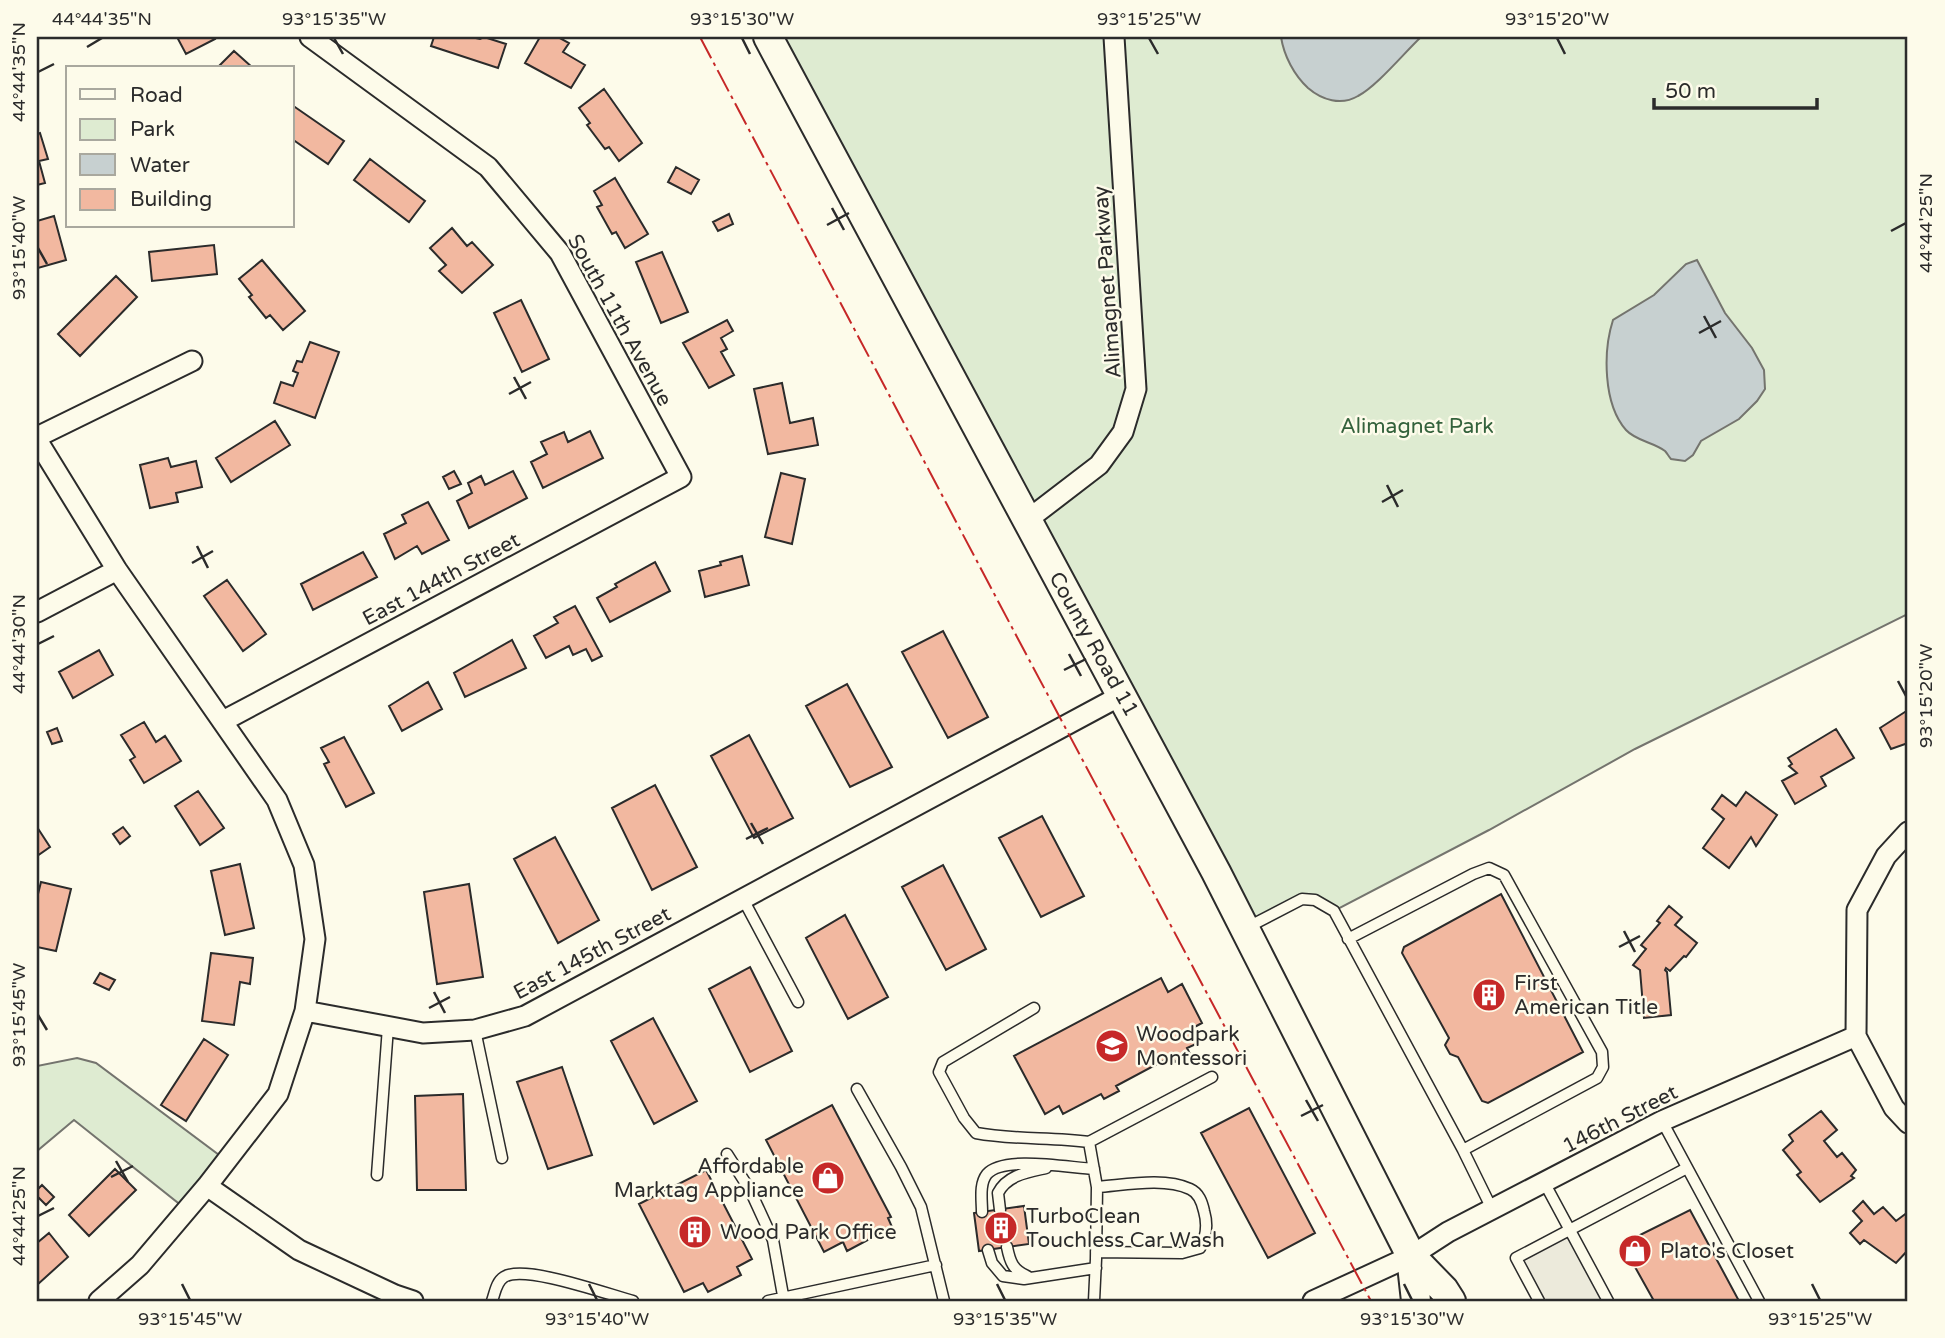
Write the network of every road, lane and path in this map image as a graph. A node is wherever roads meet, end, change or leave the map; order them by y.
1 (310, 37) edge
2 (768, 37) edge
3 (1114, 37) edge
4 (192, 361) dead end
5 (37, 438) edge
6 (681, 477) joint
7 (1026, 520) junction
8 (117, 570) junction
9 (37, 612) edge
10 (1122, 695) junction
11 (223, 721) junction
12 (1908, 832) edge
13 (743, 899) junction
14 (1246, 929) junction
15 (1348, 939) junction
16 (798, 1002) dead end
17 (1034, 1008) dead end
18 (305, 1011) junction
19 (388, 1027) junction
20 (474, 1030) junction
21 (1856, 1036) junction
22 (1212, 1077) dead end
23 (857, 1089) dead end
24 (1662, 1121) junction
25 (1908, 1123) edge
26 (1089, 1142) junction
27 (1463, 1150) junction
28 (727, 1154) dead end
29 (502, 1158) dead end
30 (1053, 1166) junction
31 (1687, 1168) junction
32 (1094, 1169) junction
33 (377, 1175) dead end
34 (1544, 1182) junction
35 (207, 1186) junction
36 (1097, 1187) junction
37 (1492, 1209) junction
38 (1000, 1210) dead end
39 (982, 1212) dead end
40 (1570, 1230) junction
41 (1007, 1247) dead end
42 (988, 1250) dead end
43 (1096, 1252) junction
44 (1411, 1256) junction
45 (936, 1265) junction
46 (1096, 1268) junction
47 (1032, 1278) junction
48 (784, 1300) edge
49 (99, 1301) edge
50 (413, 1301) edge
51 (492, 1301) edge
52 (633, 1301) edge
53 (768, 1301) edge
54 (944, 1301) edge
55 (1094, 1301) edge
56 (1313, 1301) edge
57 (1416, 1301) edge
58 (1451, 1301) edge
59 (1539, 1301) edge
60 (1608, 1301) edge
61 (1759, 1301) edge

1 - 6 street, South 11th Avenue
2 - 7 street, County Road 11
3 - 7 street, Alimagnet Parkway
4 - 5 street
5 - 8 street
6 - 11 street, East 144th Street
7 - 10 street, County Road 11
8 - 9 street
8 - 11 street
10 - 13 street, East 145th Street
10 - 14 street, County Road 11
11 - 18 street
12 - 21 street
13 - 16 lane
13 - 20 street, East 145th Street
14 - 15 lane
14 - 44 street, County Road 11
15 - 27 lane
15 - 27 lane
17 - 26 lane
18 - 19 street, East 145th Street
18 - 35 street
19 - 20 street, East 145th Street
19 - 33 lane
20 - 29 lane
21 - 24 street, 146th Street
21 - 25 street
22 - 26 lane
23 - 45 lane
24 - 31 lane
24 - 34 street, 146th Street
26 - 32 lane
27 - 37 lane
28 - 48 lane
30 - 32 lane
30 - 38 lane
30 - 39 lane
31 - 40 lane
31 - 61 lane
32 - 36 lane
34 - 37 street, 146th Street
34 - 40 lane
35 - 49 street
35 - 50 street
36 - 43 lane
36 - 43 lane
37 - 44 street, 146th Street
40 - 59 lane
40 - 60 lane
41 - 47 lane
42 - 47 lane
43 - 46 lane
44 - 56 street, 146th Street
44 - 57 street, County Road 11
44 - 58 street, County Road 11
45 - 48 lane
45 - 54 lane
46 - 47 lane
46 - 55 lane
48 - 53 lane
51 - 52 lane

